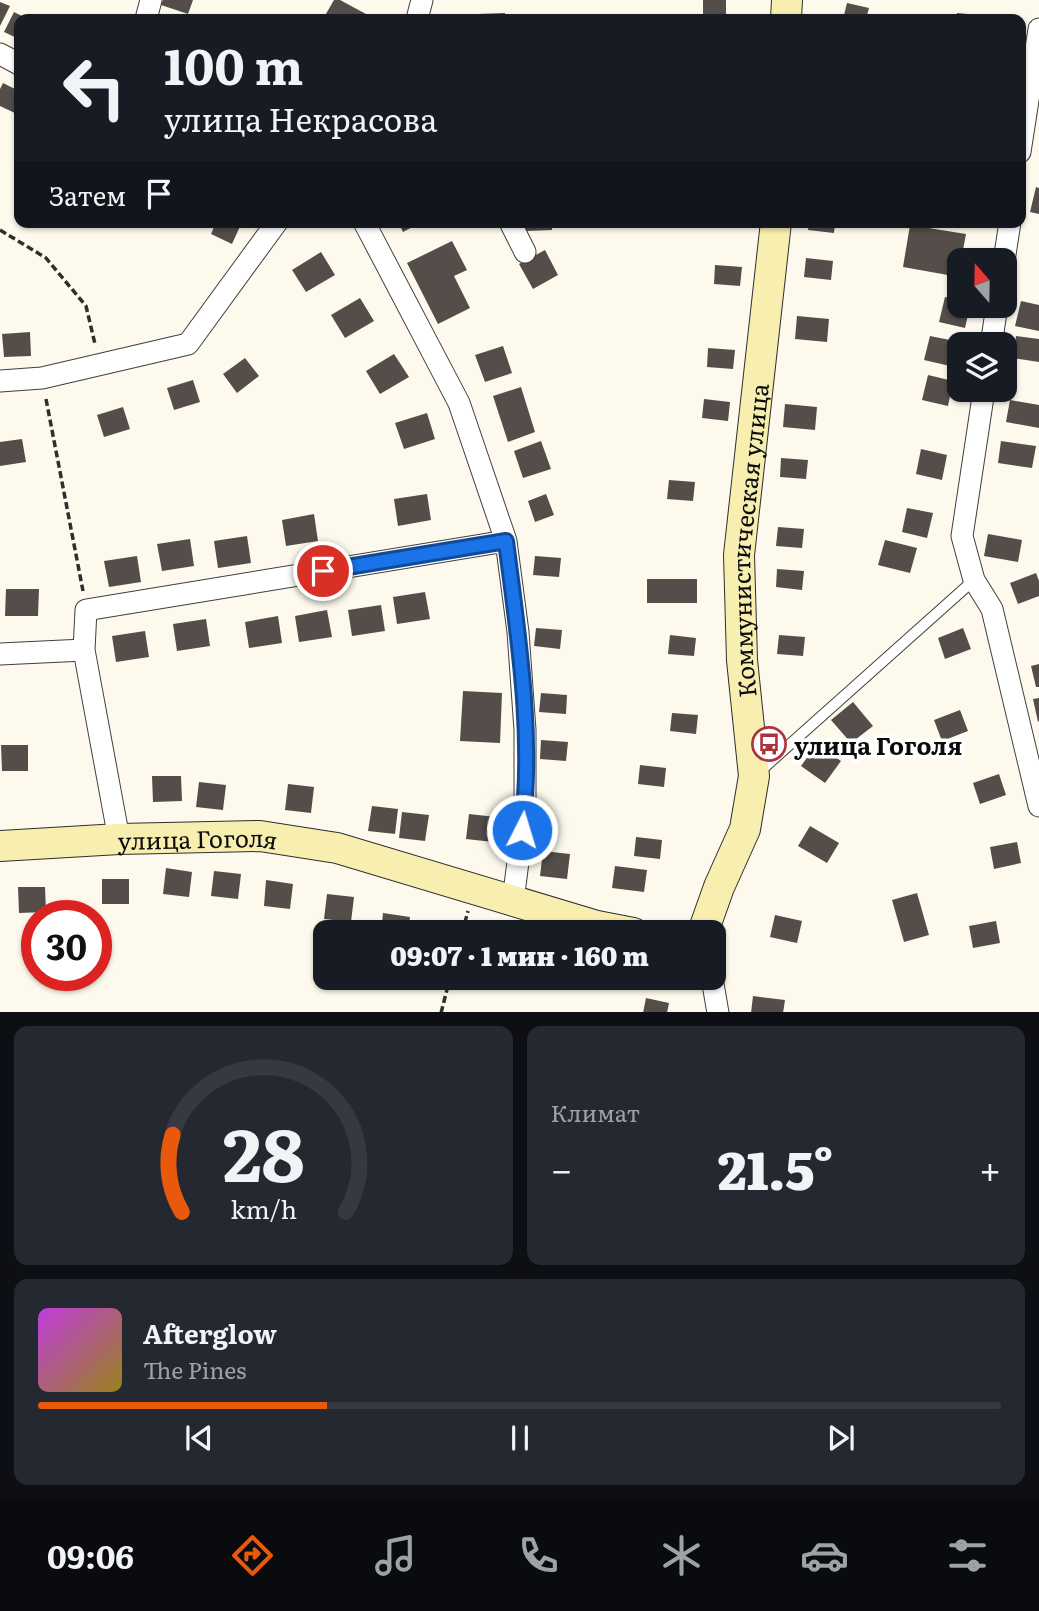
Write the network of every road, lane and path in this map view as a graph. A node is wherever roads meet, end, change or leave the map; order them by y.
1 (1039, 29) edge
2 (1026, 113) edge
3 (273, 228) edge
4 (367, 228) edge
5 (513, 228) edge
6 (775, 228) edge
7 (1009, 228) edge
8 (0, 230) edge
9 (1006, 248) edge
10 (525, 252) dead end
11 (100, 365) junction
12 (43, 378) junction
13 (0, 381) edge
14 (982, 402) edge
15 (506, 541) junction
16 (974, 580) junction
17 (86, 610) junction
18 (84, 650) junction
19 (0, 654) edge
20 (754, 776) junction
21 (1039, 806) edge
22 (119, 839) junction
23 (0, 846) edge
24 (513, 901) junction
25 (577, 920) edge
26 (707, 920) edge
27 (447, 990) edge
28 (714, 990) edge
29 (441, 1012) edge
30 (718, 1012) edge

1 - 2 street
3 - 11 street
4 - 15 street
5 - 10 street
6 - 20 street, Коммунистическая улица
7 - 9 street
8 - 11 path
11 - 12 street
12 - 13 street
12 - 17 path
14 - 16 street
15 - 17 street
15 - 24 street
16 - 20 lane
16 - 21 street
17 - 18 street
18 - 19 street
18 - 22 street
20 - 26 street, Коммунистическая улица
22 - 23 street, улица Гоголя
22 - 24 street, улица Гоголя
24 - 25 street, улица Гоголя
27 - 29 path
28 - 30 street

